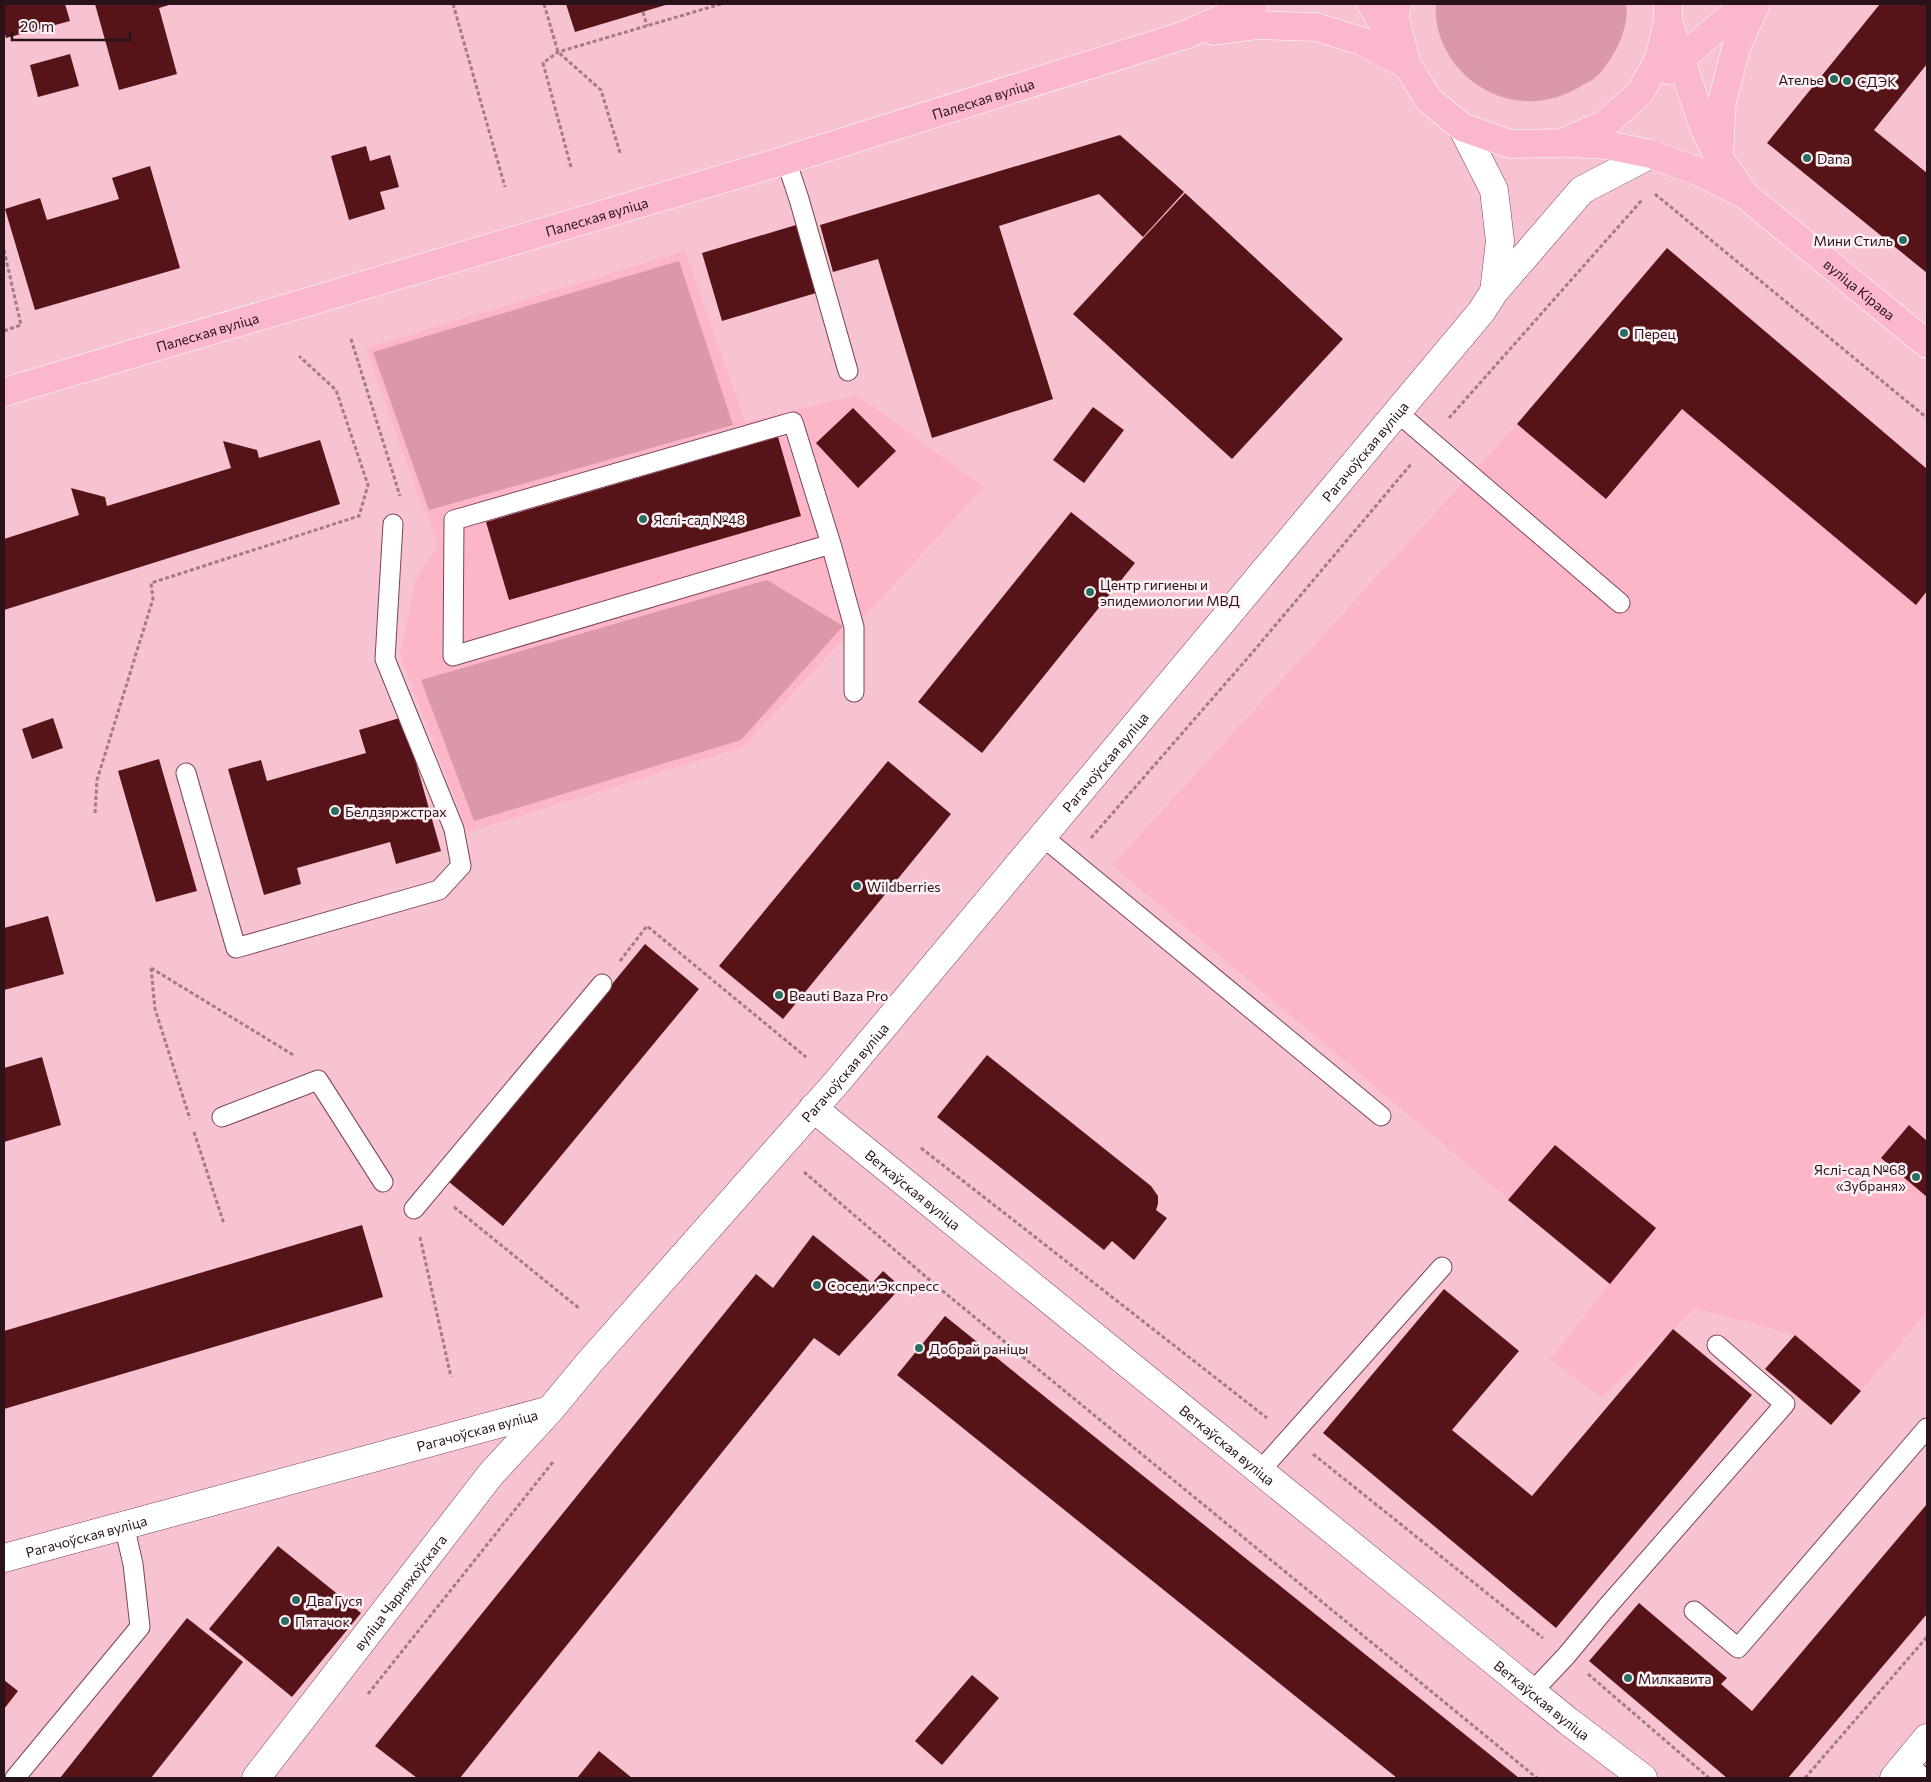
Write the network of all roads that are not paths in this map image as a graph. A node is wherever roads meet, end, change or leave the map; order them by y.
1 (1220, 4) edge
2 (1254, 4) edge
3 (1371, 4) edge
4 (1396, 4) edge
5 (1746, 4) edge
6 (1756, 4) edge
7 (1668, 12) edge
8 (1185, 35) junction
9 (1681, 60) junction
10 (1406, 65) junction
11 (1640, 93) junction
12 (1462, 127) junction
13 (1561, 142) junction
14 (1651, 154) junction
15 (1719, 158) junction
16 (786, 160) junction
17 (1746, 195) junction
18 (1494, 292) junction
19 (1927, 344) edge
20 (848, 371) dead end
21 (4, 392) edge
22 (1397, 412) junction
23 (393, 524) dead end
24 (830, 544) junction
25 (1620, 603) dead end
26 (854, 692) dead end
27 (186, 773) dead end
28 (1042, 836) junction
29 (602, 984) road end
30 (813, 1108) junction
31 (1381, 1116) dead end
32 (222, 1117) dead end
33 (383, 1182) dead end
34 (414, 1209) road end
35 (1442, 1267) dead end
36 (1716, 1345) dead end
37 (550, 1410) junction
38 (1927, 1428) edge
39 (1260, 1471) junction
40 (124, 1525) junction
41 (4, 1558) edge
42 (1694, 1611) dead end
43 (1533, 1691) junction
44 (1927, 1738) edge
45 (1908, 1773) edge
46 (15, 1778) edge
47 (256, 1778) edge
48 (1643, 1778) edge

1 - 8 main road
2 - 8 main road, Палеская вуліца
3 - 10 main road
4 - 10 main road
5 - 9 main road
6 - 15 main road
7 - 9 main road, вуліца Кірава
7 - 11 main road
8 - 10 main road, Палеская вуліца
8 - 16 main road, Палеская вуліца
9 - 11 main road
9 - 15 main road, вуліца Кірава
10 - 12 main road
11 - 13 main road
12 - 13 main road
12 - 18 street, Рагачоўская вуліца
13 - 14 main road, вуліца Кірава
14 - 17 main road, вуліца Кірава
14 - 18 street, Рагачоўская вуліца
15 - 17 main road, вуліца Кірава
16 - 20 lane
16 - 21 main road, Палеская вуліца
17 - 19 main road, вуліца Кірава
18 - 22 street, Рагачоўская вуліца
22 - 25 lane
22 - 28 street, Рагачоўская вуліца
23 - 27 lane
24 - 24 lane
24 - 26 lane
28 - 30 street, Рагачоўская вуліца
28 - 31 lane
29 - 34 lane
30 - 37 street, Рагачоўская вуліца
30 - 39 street, Веткаўская вуліца
32 - 33 lane
35 - 39 lane
36 - 43 lane
37 - 40 street, Рагачоўская вуліца
37 - 47 street, вуліца Чарняхоўскага
38 - 42 lane
39 - 43 street, Веткаўская вуліца
40 - 41 street, Рагачоўская вуліца
40 - 46 lane
43 - 48 street, Веткаўская вуліца
44 - 45 street

